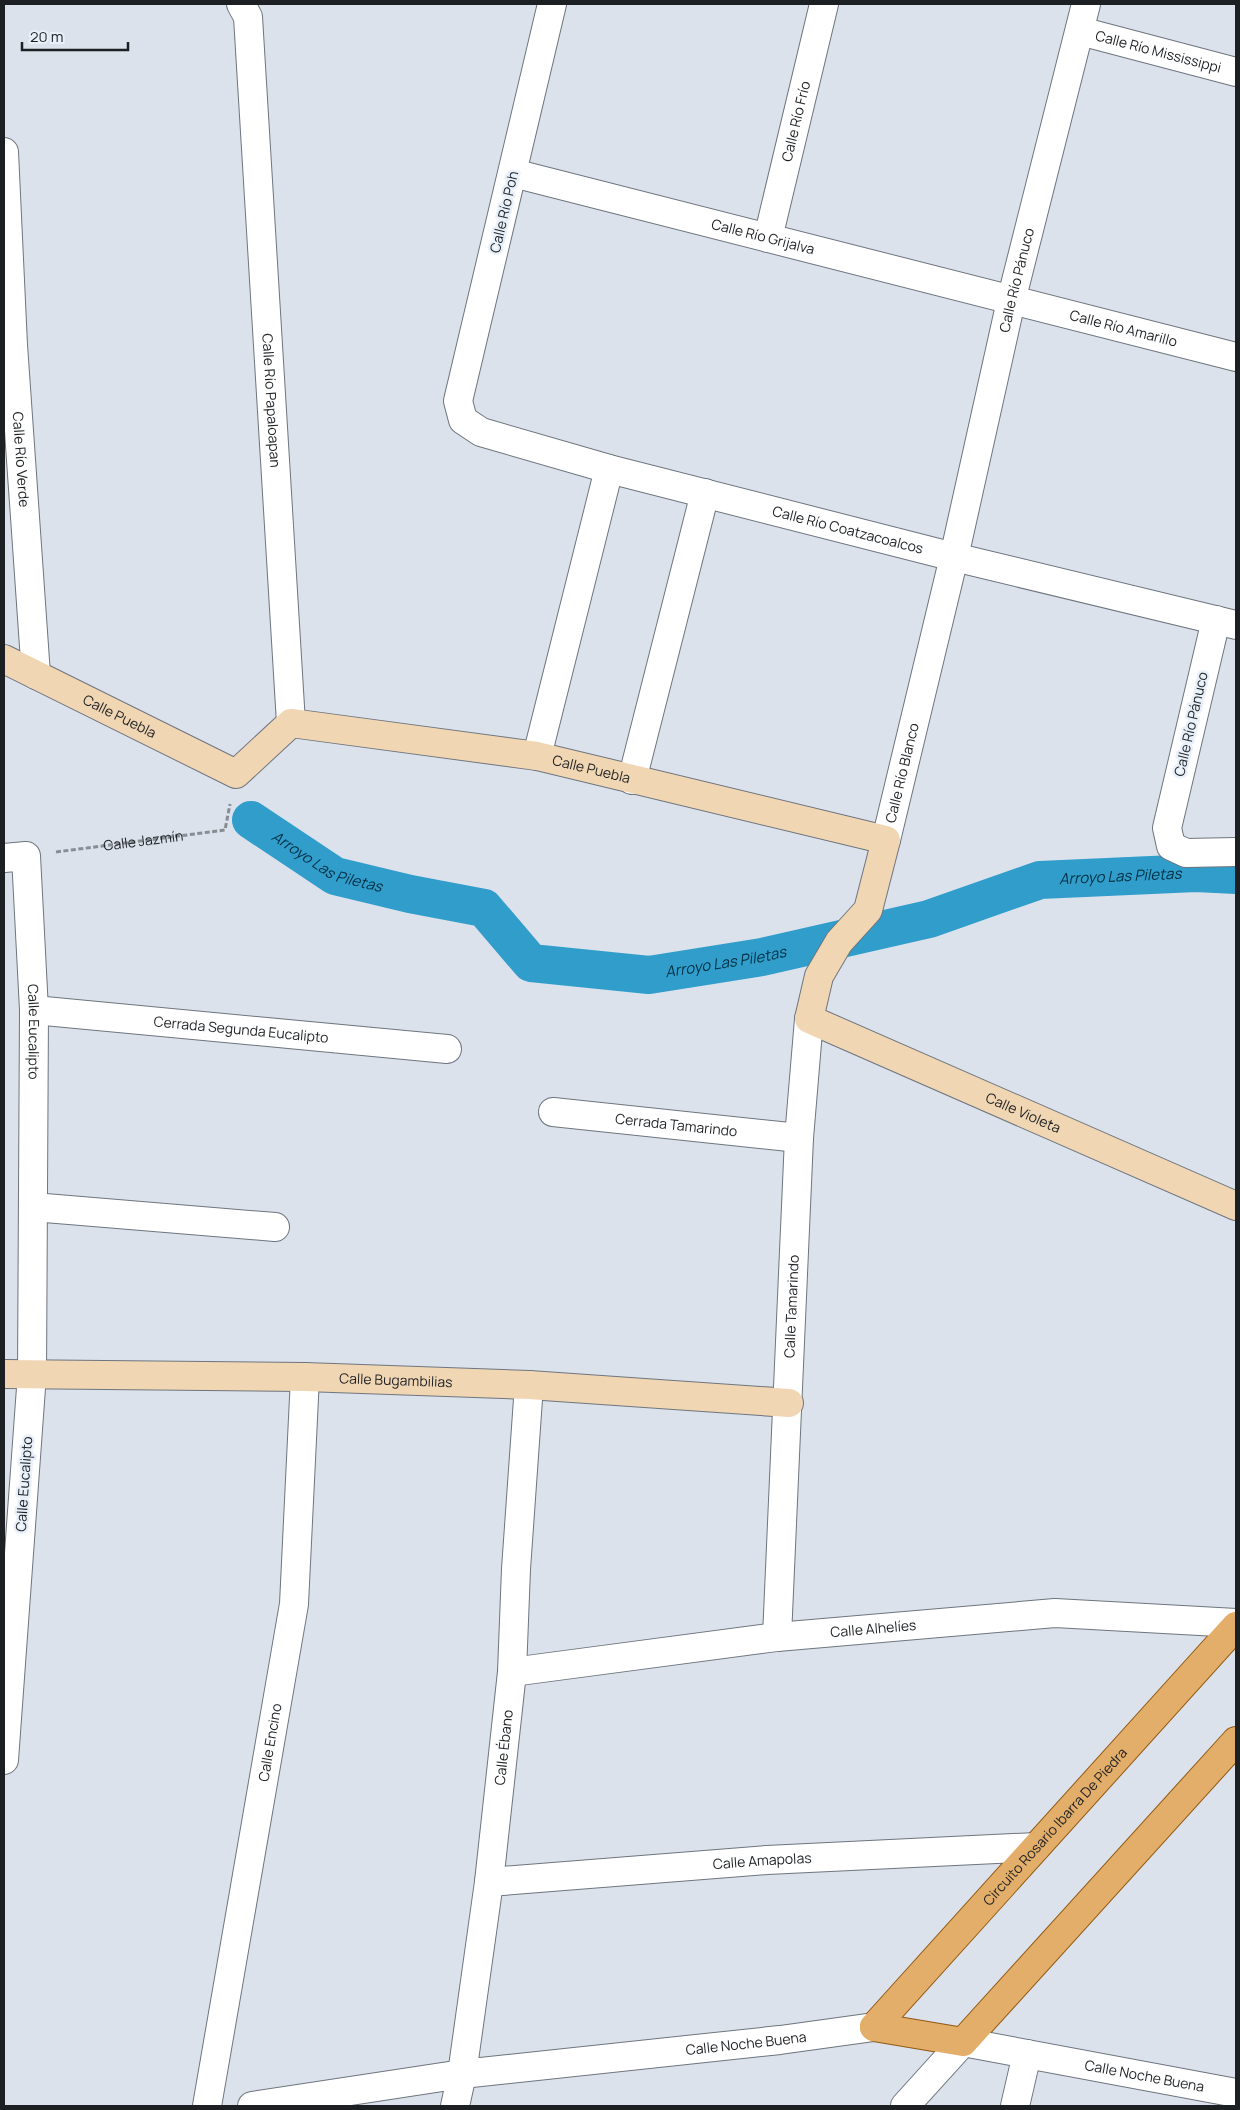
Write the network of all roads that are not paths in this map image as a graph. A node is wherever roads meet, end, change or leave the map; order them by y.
1 (241, 4) edge
2 (552, 4) edge
3 (824, 4) edge
4 (1086, 4) edge
5 (1080, 31) junction
6 (1236, 72) edge
7 (4, 152) edge
8 (513, 173) junction
9 (768, 238) junction
10 (1011, 301) junction
11 (8, 343) edge
12 (1236, 357) edge
13 (463, 420) joint
14 (609, 469) junction
15 (705, 493) junction
16 (954, 557) junction
17 (1226, 623) edge
18 (4, 659) edge
19 (36, 675) junction
20 (290, 723) junction
21 (537, 756) junction
22 (632, 780) junction
23 (886, 840) junction
24 (1236, 852) edge
25 (15, 857) edge
26 (819, 976) joint
27 (34, 1010) junction
28 (809, 1019) junction
29 (447, 1049) dead end
30 (553, 1112) dead end
31 (800, 1138) junction
32 (1236, 1206) edge
33 (34, 1207) junction
34 (275, 1227) dead end
35 (4, 1374) edge
36 (32, 1374) junction
37 (305, 1377) junction
38 (529, 1386) junction
39 (789, 1403) junction
40 (1236, 1625) edge
41 (776, 1637) junction
42 (512, 1672) junction
43 (1236, 1741) edge
44 (4, 1760) edge
45 (1036, 1847) junction
46 (489, 1882) junction
47 (874, 2027) junction
48 (963, 2042) junction
49 (1027, 2054) junction
50 (462, 2074) junction
51 (1236, 2093) edge
52 (208, 2106) edge
53 (252, 2106) edge
54 (455, 2106) edge
55 (905, 2106) edge
56 (1015, 2106) edge

1 - 20 street, Calle Río Papaloapan
2 - 8 street, Calle Río Poh
3 - 9 street, Calle Río Frío
4 - 5 street, Calle Río Pánuco
5 - 6 street, Calle Río Mississippi
5 - 10 street, Calle Río Pánuco
7 - 11 street, Calle Río Verde
8 - 9 street, Calle Río Grijalva
8 - 13 street, Calle Río Poh
9 - 10 street, Calle Río Grijalva
10 - 12 street, Calle Río Amarillo
10 - 16 street, Calle Río Pánuco
11 - 19 street, Calle Río Verde
13 - 14 street, Calle Río Coatzacoalcos
14 - 15 street, Calle Río Coatzacoalcos
14 - 21 street
15 - 16 street, Calle Río Coatzacoalcos
15 - 22 street
16 - 17 street, Calle Río Coatzacoalcos
16 - 23 street, Calle Río Blanco
17 - 24 street, Calle Río Pánuco
18 - 19 street, Calle Puebla
19 - 20 street, Calle Puebla
20 - 21 street, Calle Puebla
21 - 22 street, Calle Puebla
22 - 23 street, Calle Puebla
23 - 26 street, Calle Río Blanco
25 - 27 street, Calle Eucalipto
26 - 28 street, Calle Tamarindo
27 - 29 street, Cerrada Segunda Eucalipto
27 - 33 street, Calle Eucalipto
28 - 31 street, Calle Tamarindo
28 - 32 street, Calle Violeta
30 - 31 street, Cerrada Tamarindo
31 - 39 street, Calle Tamarindo
33 - 34 street
33 - 36 street, Calle Eucalipto
35 - 36 street, Calle Bugambilias
36 - 37 street, Calle Bugambilias
36 - 44 street, Calle Eucalipto
37 - 38 street, Calle Bugambilias
37 - 52 street, Calle Encino
38 - 39 street, Calle Bugambilias
38 - 42 street, Calle Ébano
39 - 41 street, Calle Tamarindo
40 - 41 street, Calle Alhelíes
40 - 45 main road, Circuito Rosario Ibarra De Piedra
41 - 42 street, Calle Alhelíes
42 - 46 street, Calle Ébano
43 - 48 main road
45 - 46 street, Calle Amapolas
45 - 47 main road, Circuito Rosario Ibarra De Piedra
46 - 50 street, Calle Ébano
47 - 48 main road, Calle Noche Buena
47 - 50 street, Calle Noche Buena
48 - 49 street, Calle Noche Buena
48 - 55 street
49 - 51 street, Calle Noche Buena
49 - 56 street
50 - 53 street, Calle Noche Buena
50 - 54 street, Calle Ébano

